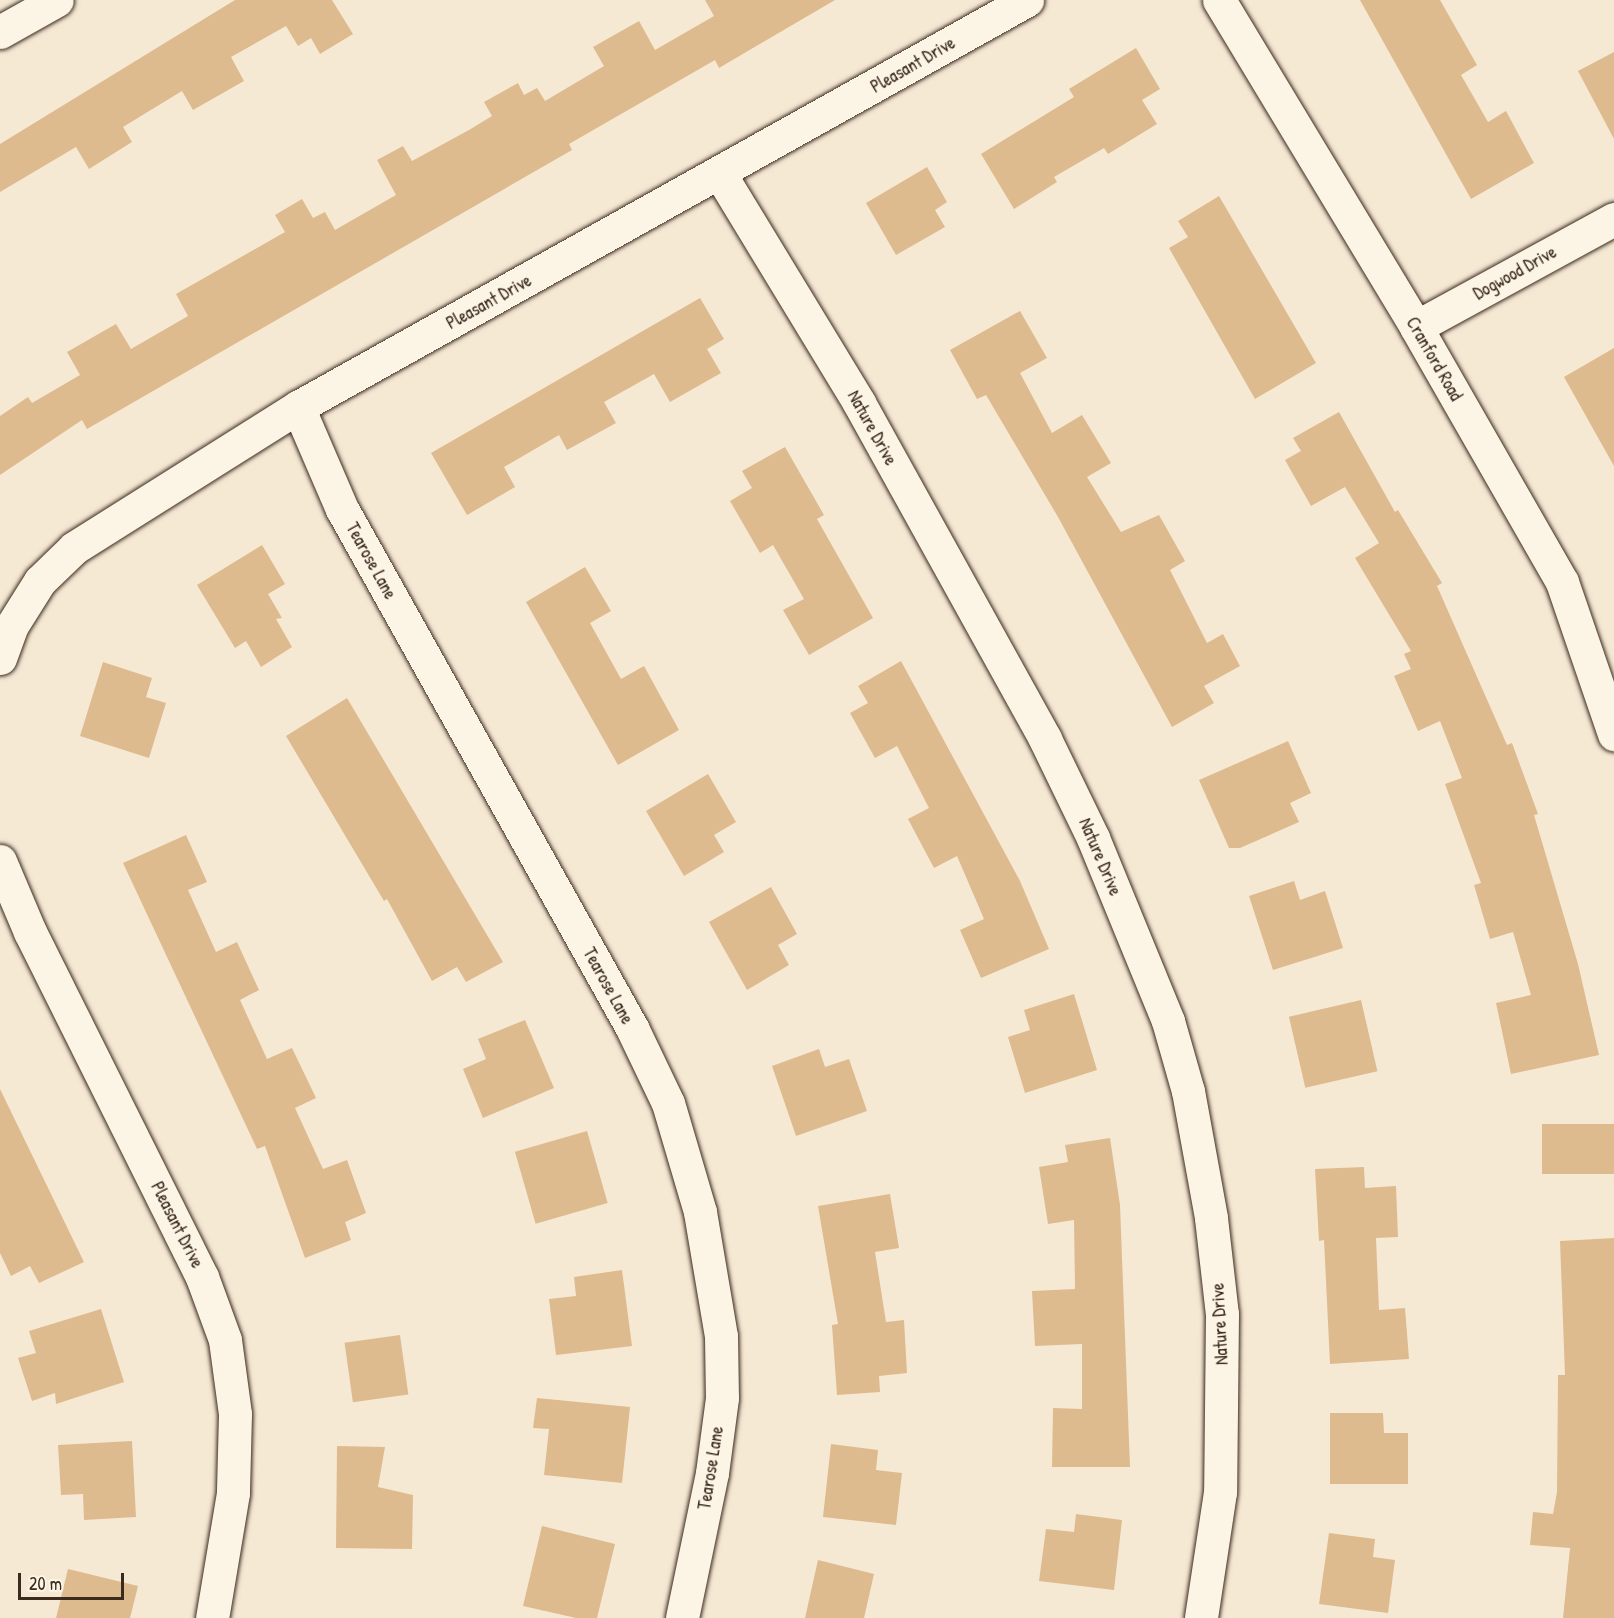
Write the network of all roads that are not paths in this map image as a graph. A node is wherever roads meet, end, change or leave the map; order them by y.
1 (57, 0) edge
2 (1027, 0) edge
3 (1219, 0) edge
4 (0, 32) edge
5 (720, 174) junction
6 (1614, 219) edge
7 (1416, 327) junction
8 (298, 407) junction
9 (0, 658) edge
10 (1614, 734) edge
11 (0, 861) edge
12 (212, 1618) edge
13 (682, 1618) edge
14 (1202, 1618) edge

1 - 4 street
2 - 5 street, Pleasant Drive
3 - 7 street, Cranford Road
5 - 8 street, Pleasant Drive
5 - 14 street, Nature Drive
6 - 7 street, Dogwood Drive
7 - 10 street, Cranford Road
8 - 9 street, Pleasant Drive
8 - 13 street, Tearose Lane
11 - 12 street, Pleasant Drive

